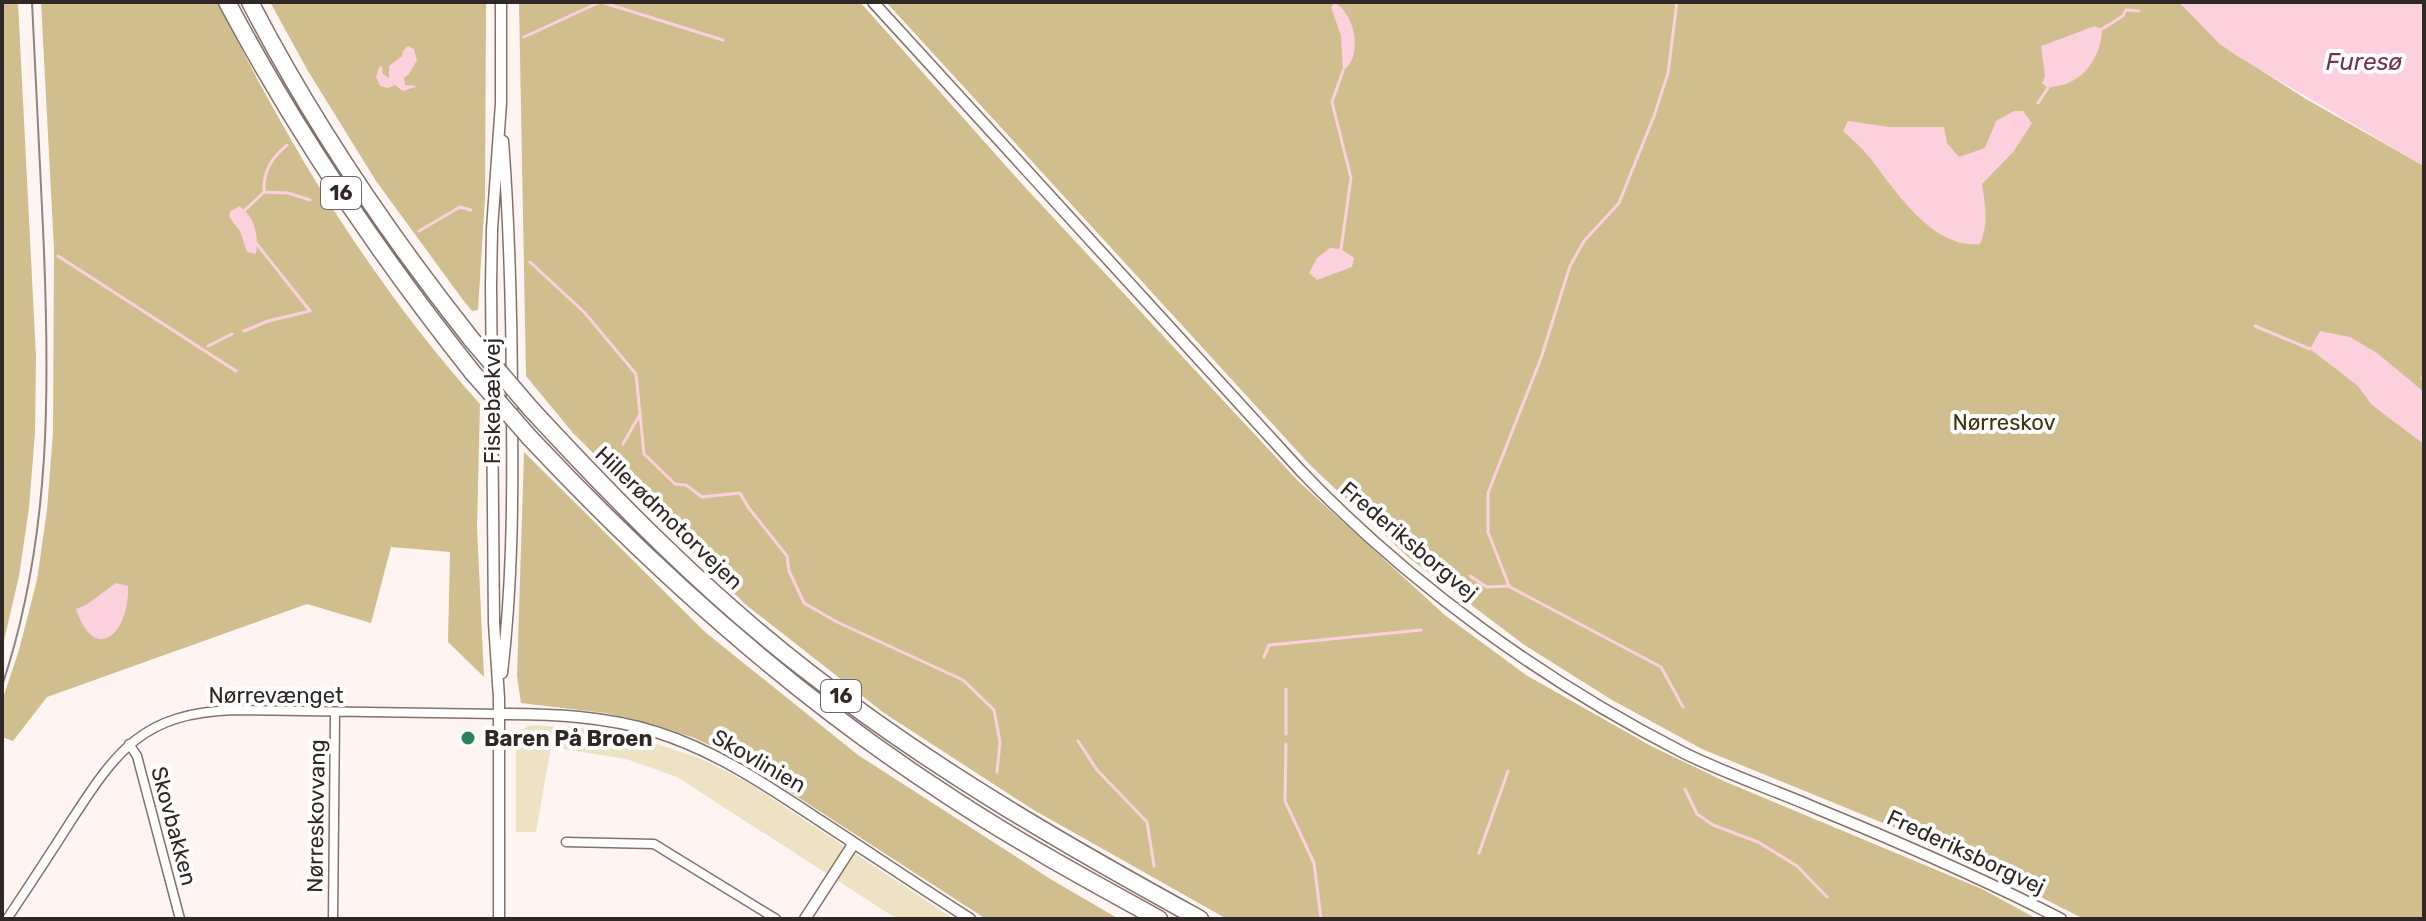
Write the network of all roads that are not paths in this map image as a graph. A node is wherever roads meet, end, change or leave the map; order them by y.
1 (227, 2) edge
2 (250, 2) edge
3 (501, 2) edge
4 (873, 2) edge
5 (501, 103) junction
6 (499, 698) junction
7 (335, 713) junction
8 (499, 714) junction
9 (129, 744) junction
10 (566, 842) dead end
11 (854, 843) junction
12 (7, 919) edge
13 (180, 919) edge
14 (333, 919) edge
15 (499, 919) edge
16 (776, 919) edge
17 (805, 919) edge
18 (970, 919) edge
19 (1159, 919) edge
20 (1200, 919) edge
21 (2061, 919) edge

1 - 19 highway, Hillerødmotorvejen / 16, bridge
2 - 20 highway, Hillerødmotorvejen / 16, bridge
3 - 5 street, Fiskebækvej
4 - 21 street, Frederiksborgvej
5 - 6 street, Fiskebækvej
5 - 6 street, Fiskebækvej
6 - 8 street, Fiskebækvej
7 - 8 street, Nørrevænget
7 - 9 street, Nørrevænget
7 - 14 street, Nørreskovvang
8 - 11 street, Skovlinien
8 - 15 street, Fiskebækvej
9 - 12 street, Nørrevænget
9 - 13 street, Skovbakken
10 - 16 street
11 - 17 street
11 - 18 street, Skovlinien

